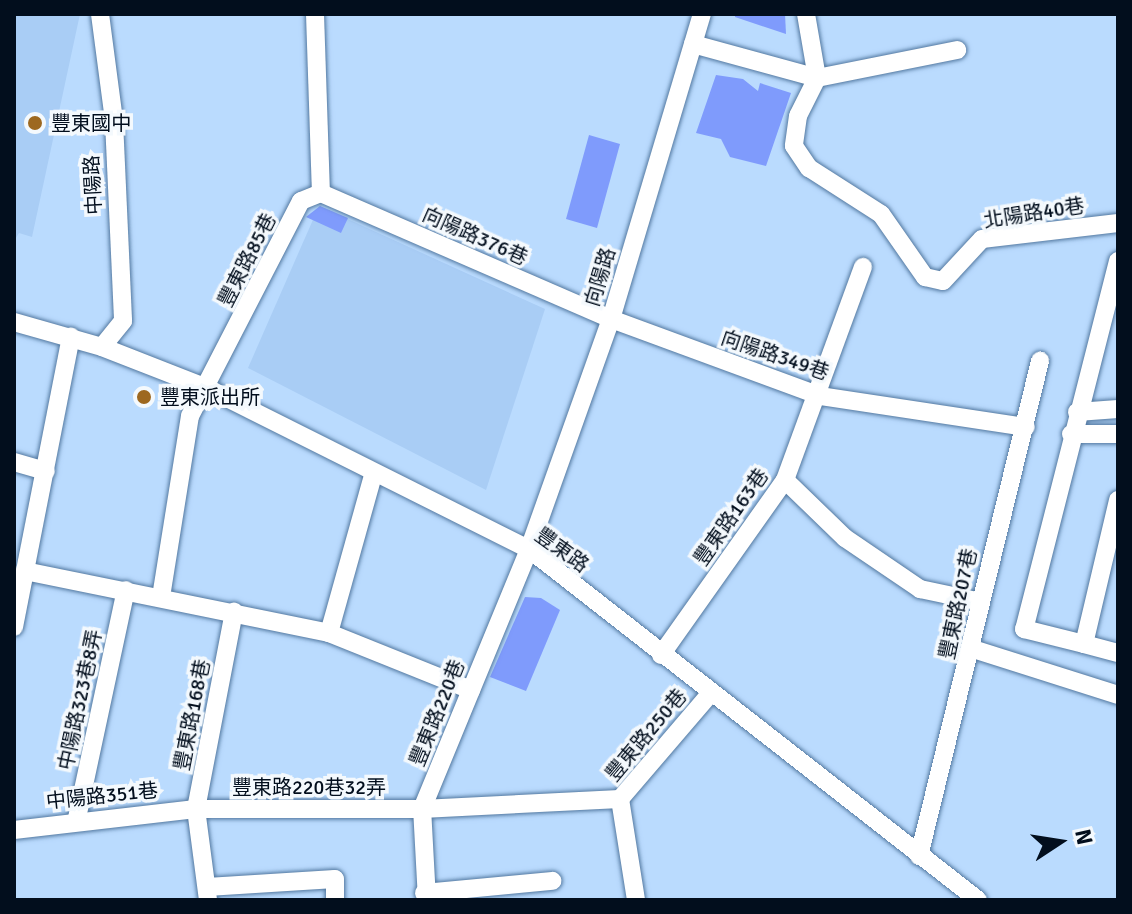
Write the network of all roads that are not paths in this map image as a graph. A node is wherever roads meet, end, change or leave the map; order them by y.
1 (100, 14) edge
2 (315, 14) edge
3 (702, 14) edge
4 (806, 14) edge
5 (693, 44) junction
6 (957, 50) dead end
7 (817, 78) junction
8 (321, 193) junction
9 (1118, 223) edge
10 (1118, 261) edge
11 (863, 267) dead end
12 (611, 319) junction
13 (14, 322) edge
14 (71, 337) junction
15 (102, 347) junction
16 (1040, 361) dead end
17 (207, 388) junction
18 (820, 396) junction
19 (1118, 409) edge
20 (1077, 412) junction
21 (1026, 427) junction
22 (1071, 434) junction
23 (1118, 434) edge
24 (14, 462) edge
25 (46, 471) junction
26 (373, 475) junction
27 (785, 480) junction
28 (1118, 500) edge
29 (529, 549) junction
30 (25, 571) junction
31 (126, 590) junction
32 (161, 597) junction
33 (977, 601) junction
34 (234, 612) junction
35 (15, 617) edge
36 (329, 633) junction
37 (1084, 644) junction
38 (973, 649) junction
39 (1118, 653) edge
40 (661, 655) junction
41 (471, 690) junction
42 (709, 695) junction
43 (1118, 695) edge
44 (620, 799) junction
45 (196, 809) junction
46 (422, 809) junction
47 (77, 818) junction
48 (14, 830) edge
49 (919, 856) junction
50 (552, 881) dead end
51 (208, 894) edge
52 (426, 896) edge
53 (335, 900) edge
54 (636, 900) edge
55 (978, 900) edge

1 - 15 street, 中陽路
2 - 8 street
3 - 5 street, 向陽路
4 - 7 street
5 - 7 street
5 - 12 street, 向陽路
6 - 7 street
7 - 9 street, 北陽路40巷
8 - 12 street, 向陽路376巷
8 - 17 street, 豐東路85巷
10 - 20 street
11 - 18 street, 豐東路163巷
12 - 18 street, 向陽路349巷
12 - 29 street, 向陽路
13 - 14 street, 豐東路
14 - 15 street, 豐東路
14 - 25 street
15 - 17 street, 豐東路
16 - 21 street, 豐東路207巷
17 - 26 street, 豐東路
17 - 32 street
18 - 21 street, 向陽路349巷
18 - 27 street, 豐東路163巷
19 - 20 street
20 - 22 street
21 - 33 street, 豐東路207巷
22 - 23 street
22 - 37 street
24 - 25 street
25 - 30 street
26 - 29 street, 豐東路
26 - 36 street
27 - 33 street
27 - 40 street, 豐東路163巷
28 - 37 street
29 - 40 street, 豐東路
29 - 41 street, 豐東路220巷
30 - 31 street
30 - 35 street
31 - 32 street
31 - 47 street, 中陽路323巷8弄
32 - 34 street
33 - 38 street, 豐東路207巷
34 - 36 street
34 - 45 street, 豐東路168巷
36 - 41 street
37 - 39 street
38 - 43 street
38 - 49 street, 豐東路207巷
40 - 42 street, 豐東路
41 - 46 street, 豐東路220巷
42 - 44 street, 豐東路250巷
42 - 49 street, 豐東路
44 - 46 street, 豐東路220巷32弄
44 - 54 street, 豐東路250巷
45 - 46 street, 豐東路220巷32弄
45 - 47 street, 中陽路351巷
45 - 51 street, 豐東路168巷
46 - 52 street, 豐東路220巷
47 - 48 street, 中陽路351巷
49 - 55 street, 豐東路
50 - 52 street
51 - 53 street

